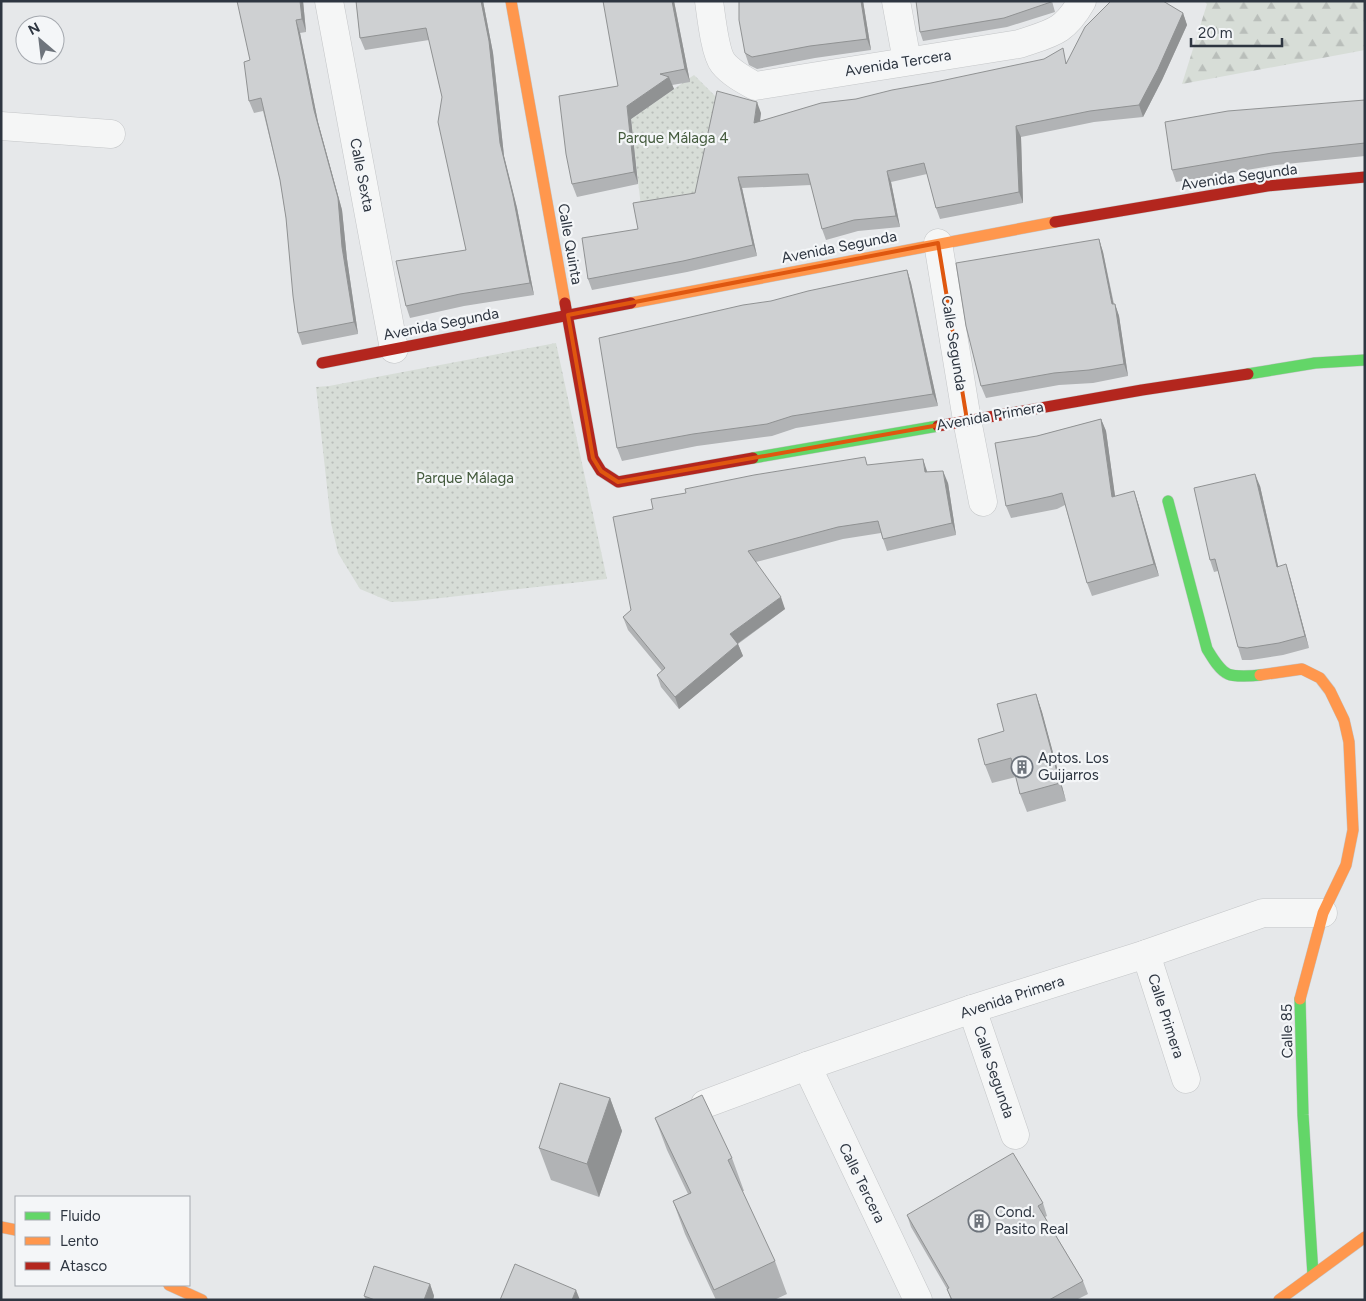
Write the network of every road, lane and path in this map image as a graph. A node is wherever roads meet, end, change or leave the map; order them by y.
1 (329, 1) edge
2 (511, 1) edge
3 (709, 1) edge
4 (896, 1) edge
5 (1082, 1) edge
6 (907, 61) junction
7 (1, 126) edge
8 (111, 134) dead end
9 (1365, 177) edge
10 (938, 243) junction
11 (568, 315) junction
12 (394, 349) junction
13 (1365, 360) edge
14 (322, 364) dead end
15 (967, 420) junction
16 (618, 482) joint
17 (1168, 501) dead end
18 (983, 502) dead end
19 (1323, 913) junction
20 (1146, 954) junction
21 (972, 1009) junction
22 (807, 1066) junction
23 (1186, 1079) dead end
24 (704, 1104) edge
25 (1015, 1136) dead end
26 (1, 1227) edge
27 (15, 1230) edge
28 (1365, 1237) edge
29 (1313, 1275) junction
30 (171, 1286) edge
31 (1281, 1299) edge
32 (202, 1300) edge
33 (918, 1300) edge

1 - 12 street, Calle Sexta
2 - 11 street, Calle Quinta
3 - 6 street, Avenida Tercera
4 - 6 street
5 - 6 street, Avenida Tercera
7 - 8 street
9 - 10 street, Avenida Segunda
10 - 11 street, Avenida Segunda
10 - 15 street, Calle Segunda
11 - 12 street, Avenida Segunda
11 - 16 street, Calle Quinta
12 - 14 street, Avenida Segunda
13 - 15 street, Avenida Primera
15 - 16 street, Avenida Primera
15 - 18 street, Calle Segunda
17 - 19 street, Calle 85
19 - 20 street, Avenida Primera
19 - 29 street, Calle 85
20 - 21 street, Avenida Primera
20 - 23 street, Calle Primera
21 - 22 street, Avenida Primera
21 - 25 street, Calle Segunda
22 - 24 street, Avenida Primera
22 - 33 street, Calle Tercera
26 - 27 street
28 - 29 street
29 - 31 street
30 - 32 street

